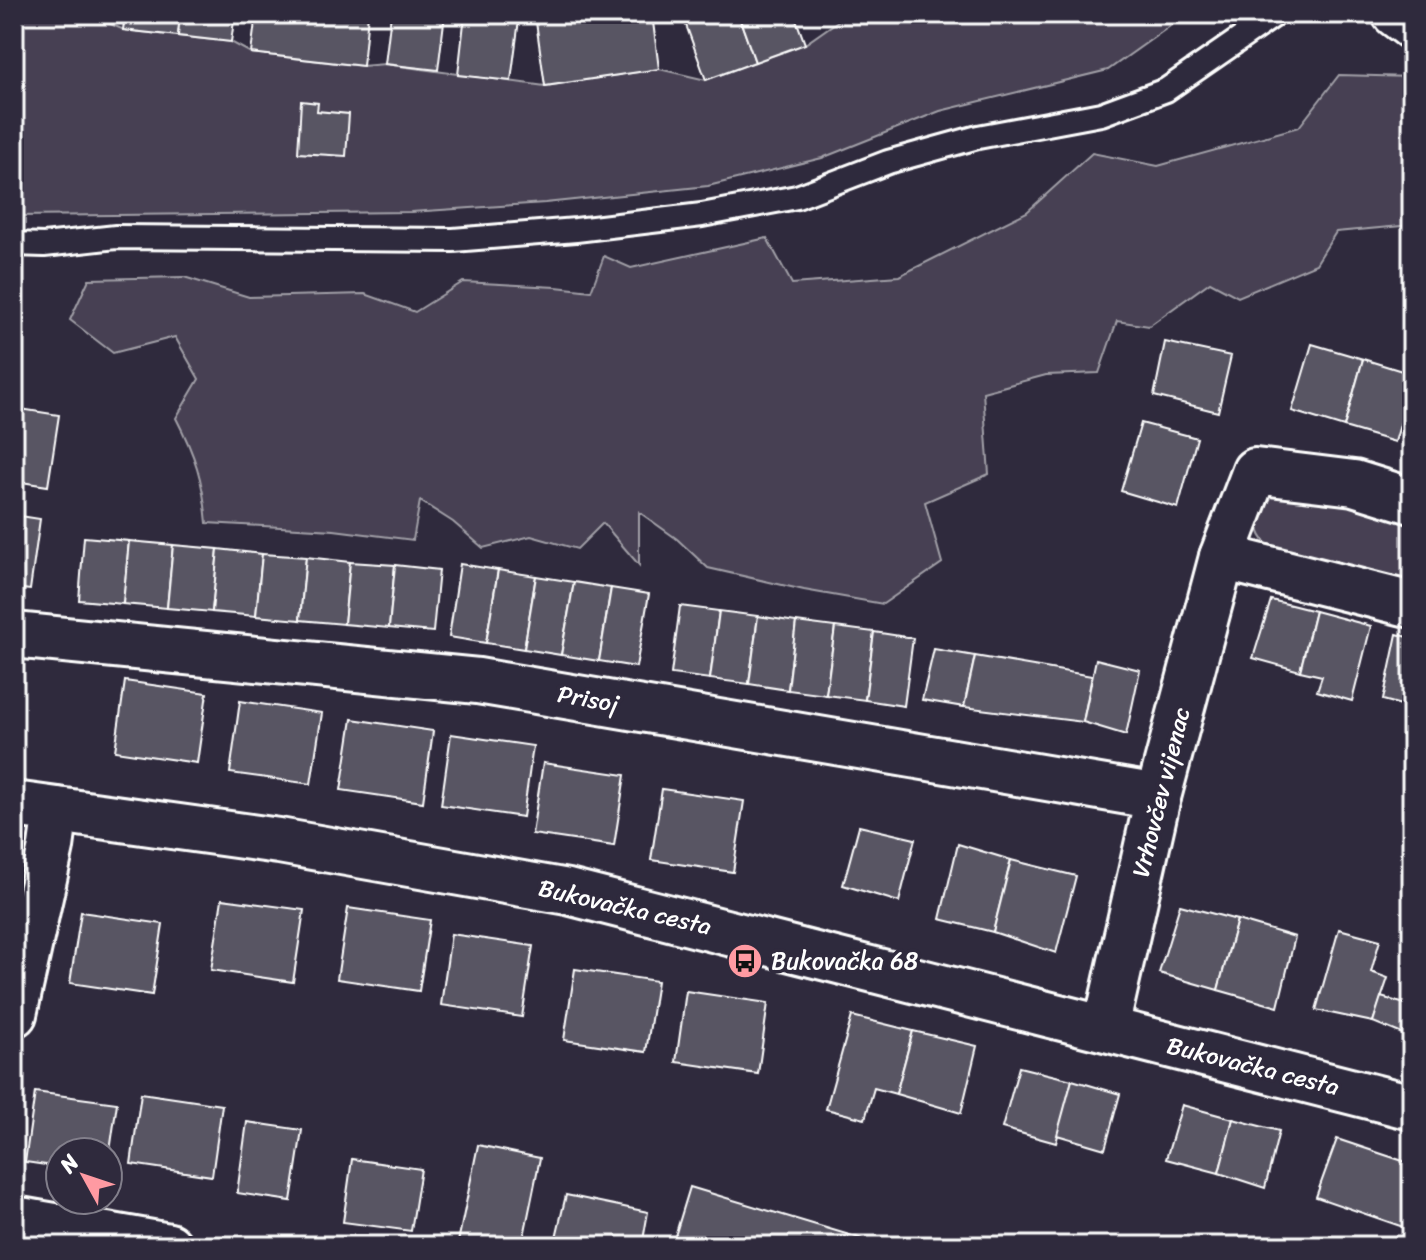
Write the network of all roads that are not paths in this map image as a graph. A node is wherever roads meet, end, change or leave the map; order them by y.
1 (1276, 14) edge
2 (1395, 14) edge
3 (1412, 27) edge
4 (14, 244) edge
5 (1412, 501) edge
6 (1222, 557) junction
7 (1412, 605) edge
8 (14, 635) edge
9 (1158, 797) junction
10 (14, 804) edge
11 (56, 810) junction
12 (14, 1014) edge
13 (1106, 1028) junction
14 (1412, 1107) edge
15 (14, 1219) edge
16 (169, 1246) edge

1 - 4 lane
2 - 3 street
5 - 6 street, Vrhovčev vijenac
6 - 7 street
6 - 9 street, Vrhovčev vijenac
8 - 9 street, Prisoj
9 - 13 street, Vrhovčev vijenac
10 - 11 street, Bukovačka cesta
11 - 12 street
11 - 13 street, Bukovačka cesta
13 - 14 street, Bukovačka cesta
15 - 16 street

